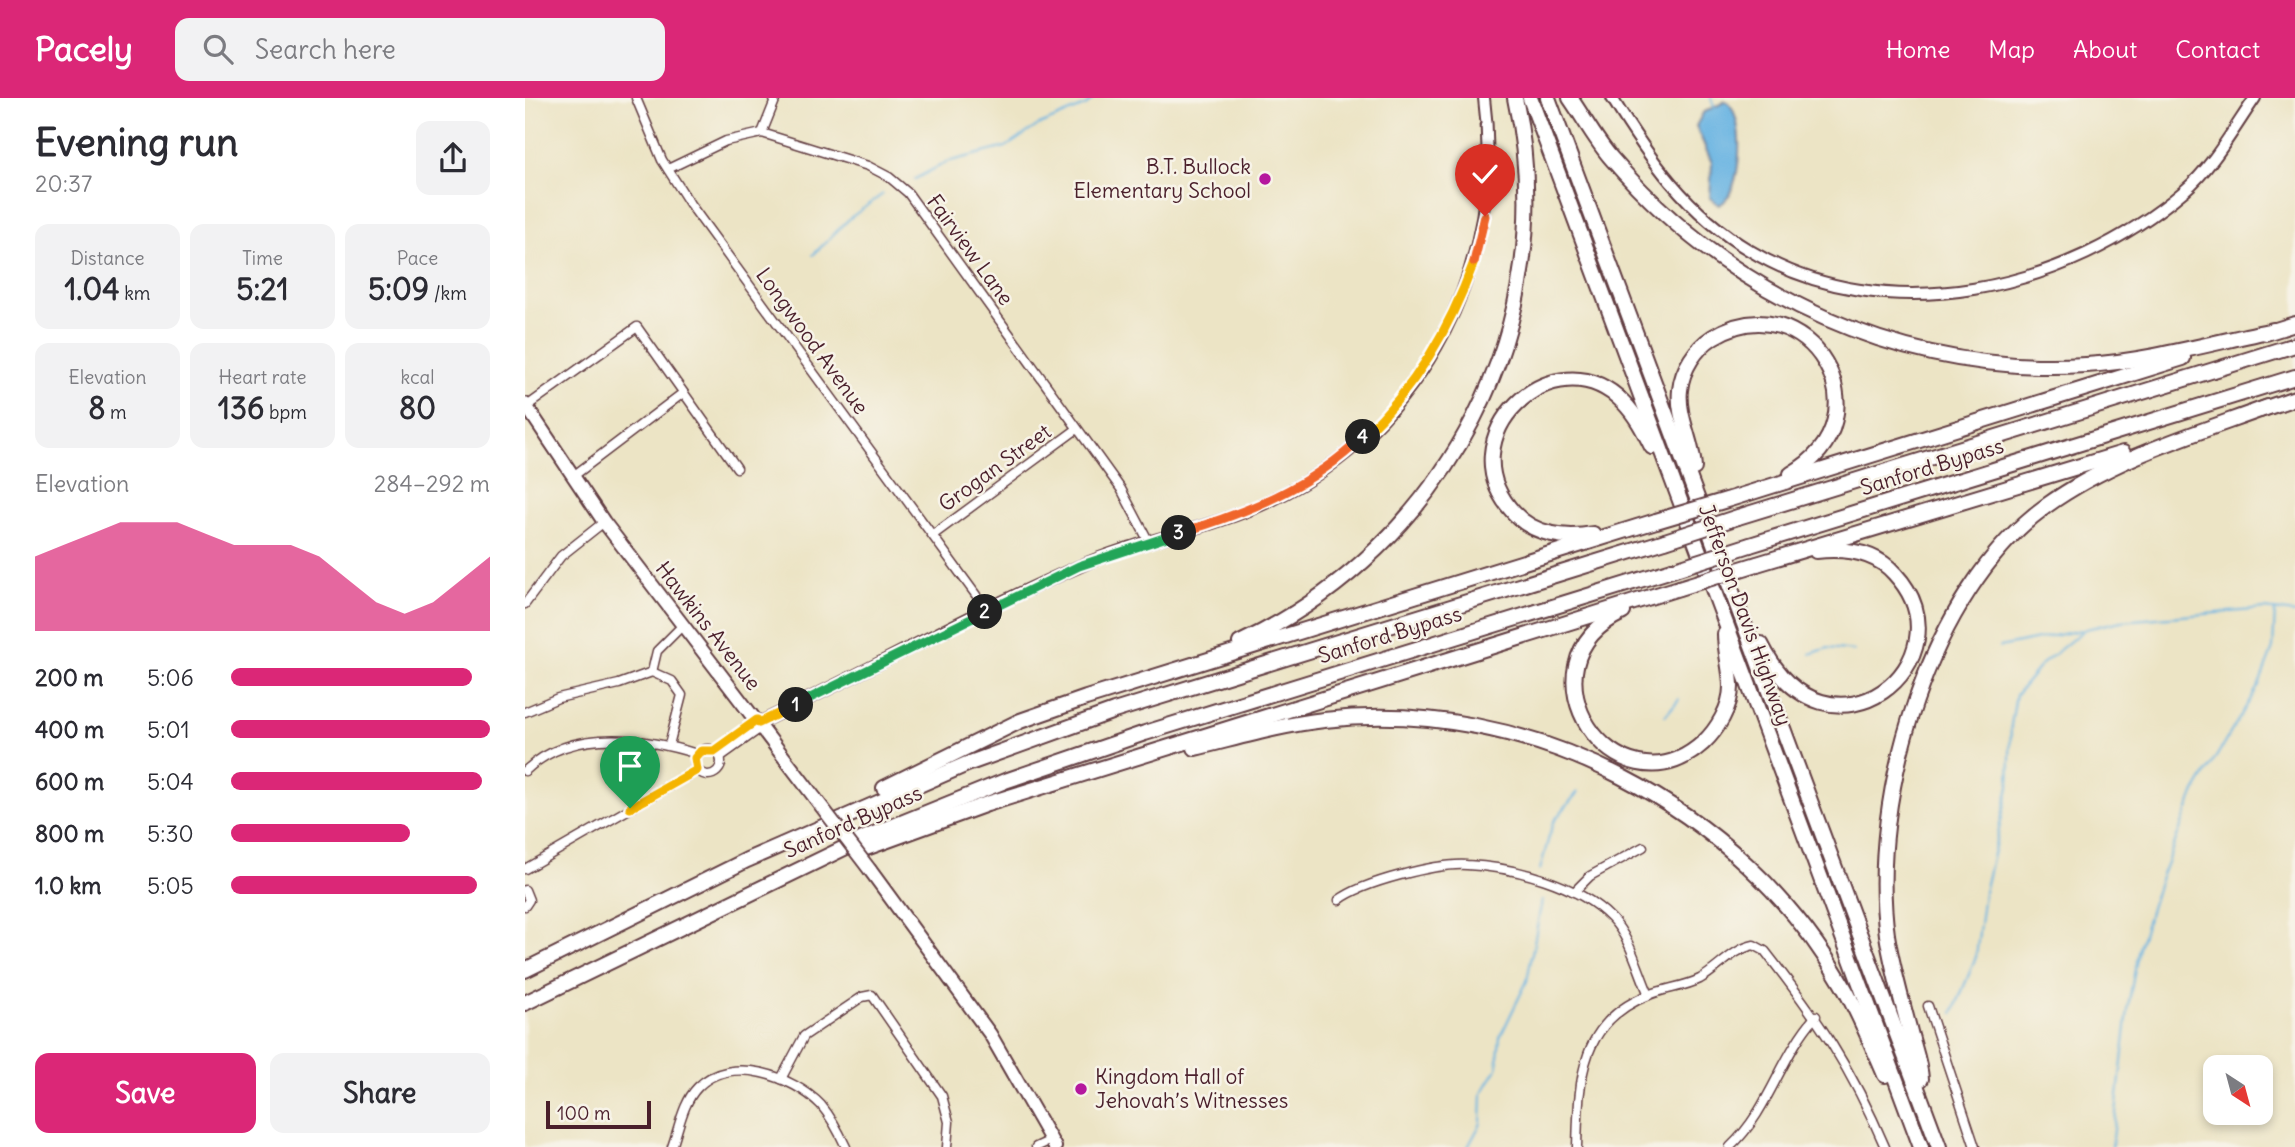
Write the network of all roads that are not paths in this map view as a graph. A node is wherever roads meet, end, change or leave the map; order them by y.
1 (636, 98) edge
2 (776, 98) edge
3 (1484, 98) edge
4 (1515, 98) edge
5 (1530, 98) edge
6 (1548, 98) edge
7 (1570, 98) edge
8 (1612, 98) edge
9 (2255, 98) edge
10 (762, 133) junction
11 (667, 169) junction
12 (2295, 324) edge
13 (2273, 330) junction
14 (2295, 345) edge
15 (2295, 377) edge
16 (683, 393) junction
17 (2295, 398) edge
18 (526, 405) edge
19 (2267, 407) junction
20 (1077, 429) junction
21 (737, 468) dead end
22 (572, 477) junction
23 (1672, 479) junction
24 (1695, 491) junction
25 (1730, 499) junction
26 (604, 522) junction
27 (1653, 523) junction
28 (933, 535) junction
29 (1149, 542) junction
30 (1759, 563) junction
31 (1679, 588) junction
32 (976, 595) dead end
33 (525, 604) edge
34 (1744, 620) junction
35 (1724, 624) junction
36 (683, 625) junction
37 (652, 672) junction
38 (1144, 679) junction
39 (525, 712) edge
40 (760, 723) junction
41 (669, 745) junction
42 (697, 754) junction
43 (717, 754) junction
44 (697, 770) junction
45 (525, 771) edge
46 (1091, 772) junction
47 (1643, 847) dead end
48 (747, 860) junction
49 (525, 869) edge
50 (525, 890) edge
51 (1574, 892) junction
52 (1339, 900) dead end
53 (525, 906) edge
54 (712, 911) junction
55 (525, 970) edge
56 (1649, 995) junction
57 (525, 1003) edge
58 (1928, 1006) dead end
59 (1816, 1016) junction
60 (781, 1079) junction
61 (1922, 1102) junction
62 (1905, 1103) junction
63 (1053, 1143) edge
64 (672, 1147) edge
65 (846, 1147) edge
66 (947, 1147) edge
67 (1036, 1147) edge
68 (1577, 1147) edge
69 (1730, 1147) edge
70 (1885, 1147) edge
71 (1921, 1147) edge
72 (1939, 1147) edge
73 (1975, 1147) edge

1 - 11 street, Longwood Avenue
2 - 10 street
3 - 29 street
4 - 38 highway
5 - 23 highway, Jefferson Davis Highway
6 - 24 highway, Jefferson Davis Highway
7 - 13 highway
8 - 9 street
10 - 11 street, Fairview Lane
10 - 20 street, Fairview Lane
11 - 28 street, Longwood Avenue
12 - 13 highway
13 - 25 highway
14 - 48 highway, Sanford Bypass, bridge
15 - 54 highway, Sanford Bypass, bridge
16 - 18 street
16 - 21 street
16 - 22 street
17 - 19 highway
18 - 22 main road, Hawkins Avenue
19 - 30 highway
19 - 61 highway
20 - 28 street, Grogan Street
20 - 29 street, Fairview Lane
22 - 26 main road, Hawkins Avenue
23 - 27 highway
23 - 35 highway, Jefferson Davis Highway
24 - 25 highway
24 - 34 highway, Jefferson Davis Highway
25 - 27 highway, bridge
26 - 33 street
26 - 36 main road, Hawkins Avenue
27 - 38 highway
28 - 32 street, Longwood Avenue
29 - 40 street
30 - 31 highway, bridge
30 - 34 highway
31 - 35 highway
31 - 46 highway
34 - 61 highway, Jefferson Davis Highway
35 - 62 highway, Jefferson Davis Highway
36 - 37 street
36 - 40 main road, Hawkins Avenue
37 - 39 street
37 - 41 street
38 - 48 highway
40 - 43 street
40 - 63 main road, Hawkins Avenue, bridge
41 - 42 street
41 - 45 street
42 - 43 street
42 - 44 street
43 - 44 street
44 - 49 street
46 - 54 highway
46 - 62 highway
47 - 51 street
48 - 55 highway, Sanford Bypass
50 - 53 street
51 - 52 street
51 - 56 street
54 - 57 highway, Sanford Bypass
56 - 59 street
56 - 68 street
58 - 73 street
59 - 69 street
59 - 70 street
60 - 64 street
60 - 65 street
60 - 66 street
61 - 72 highway, Jefferson Davis Highway
62 - 71 highway, Jefferson Davis Highway
63 - 67 street

